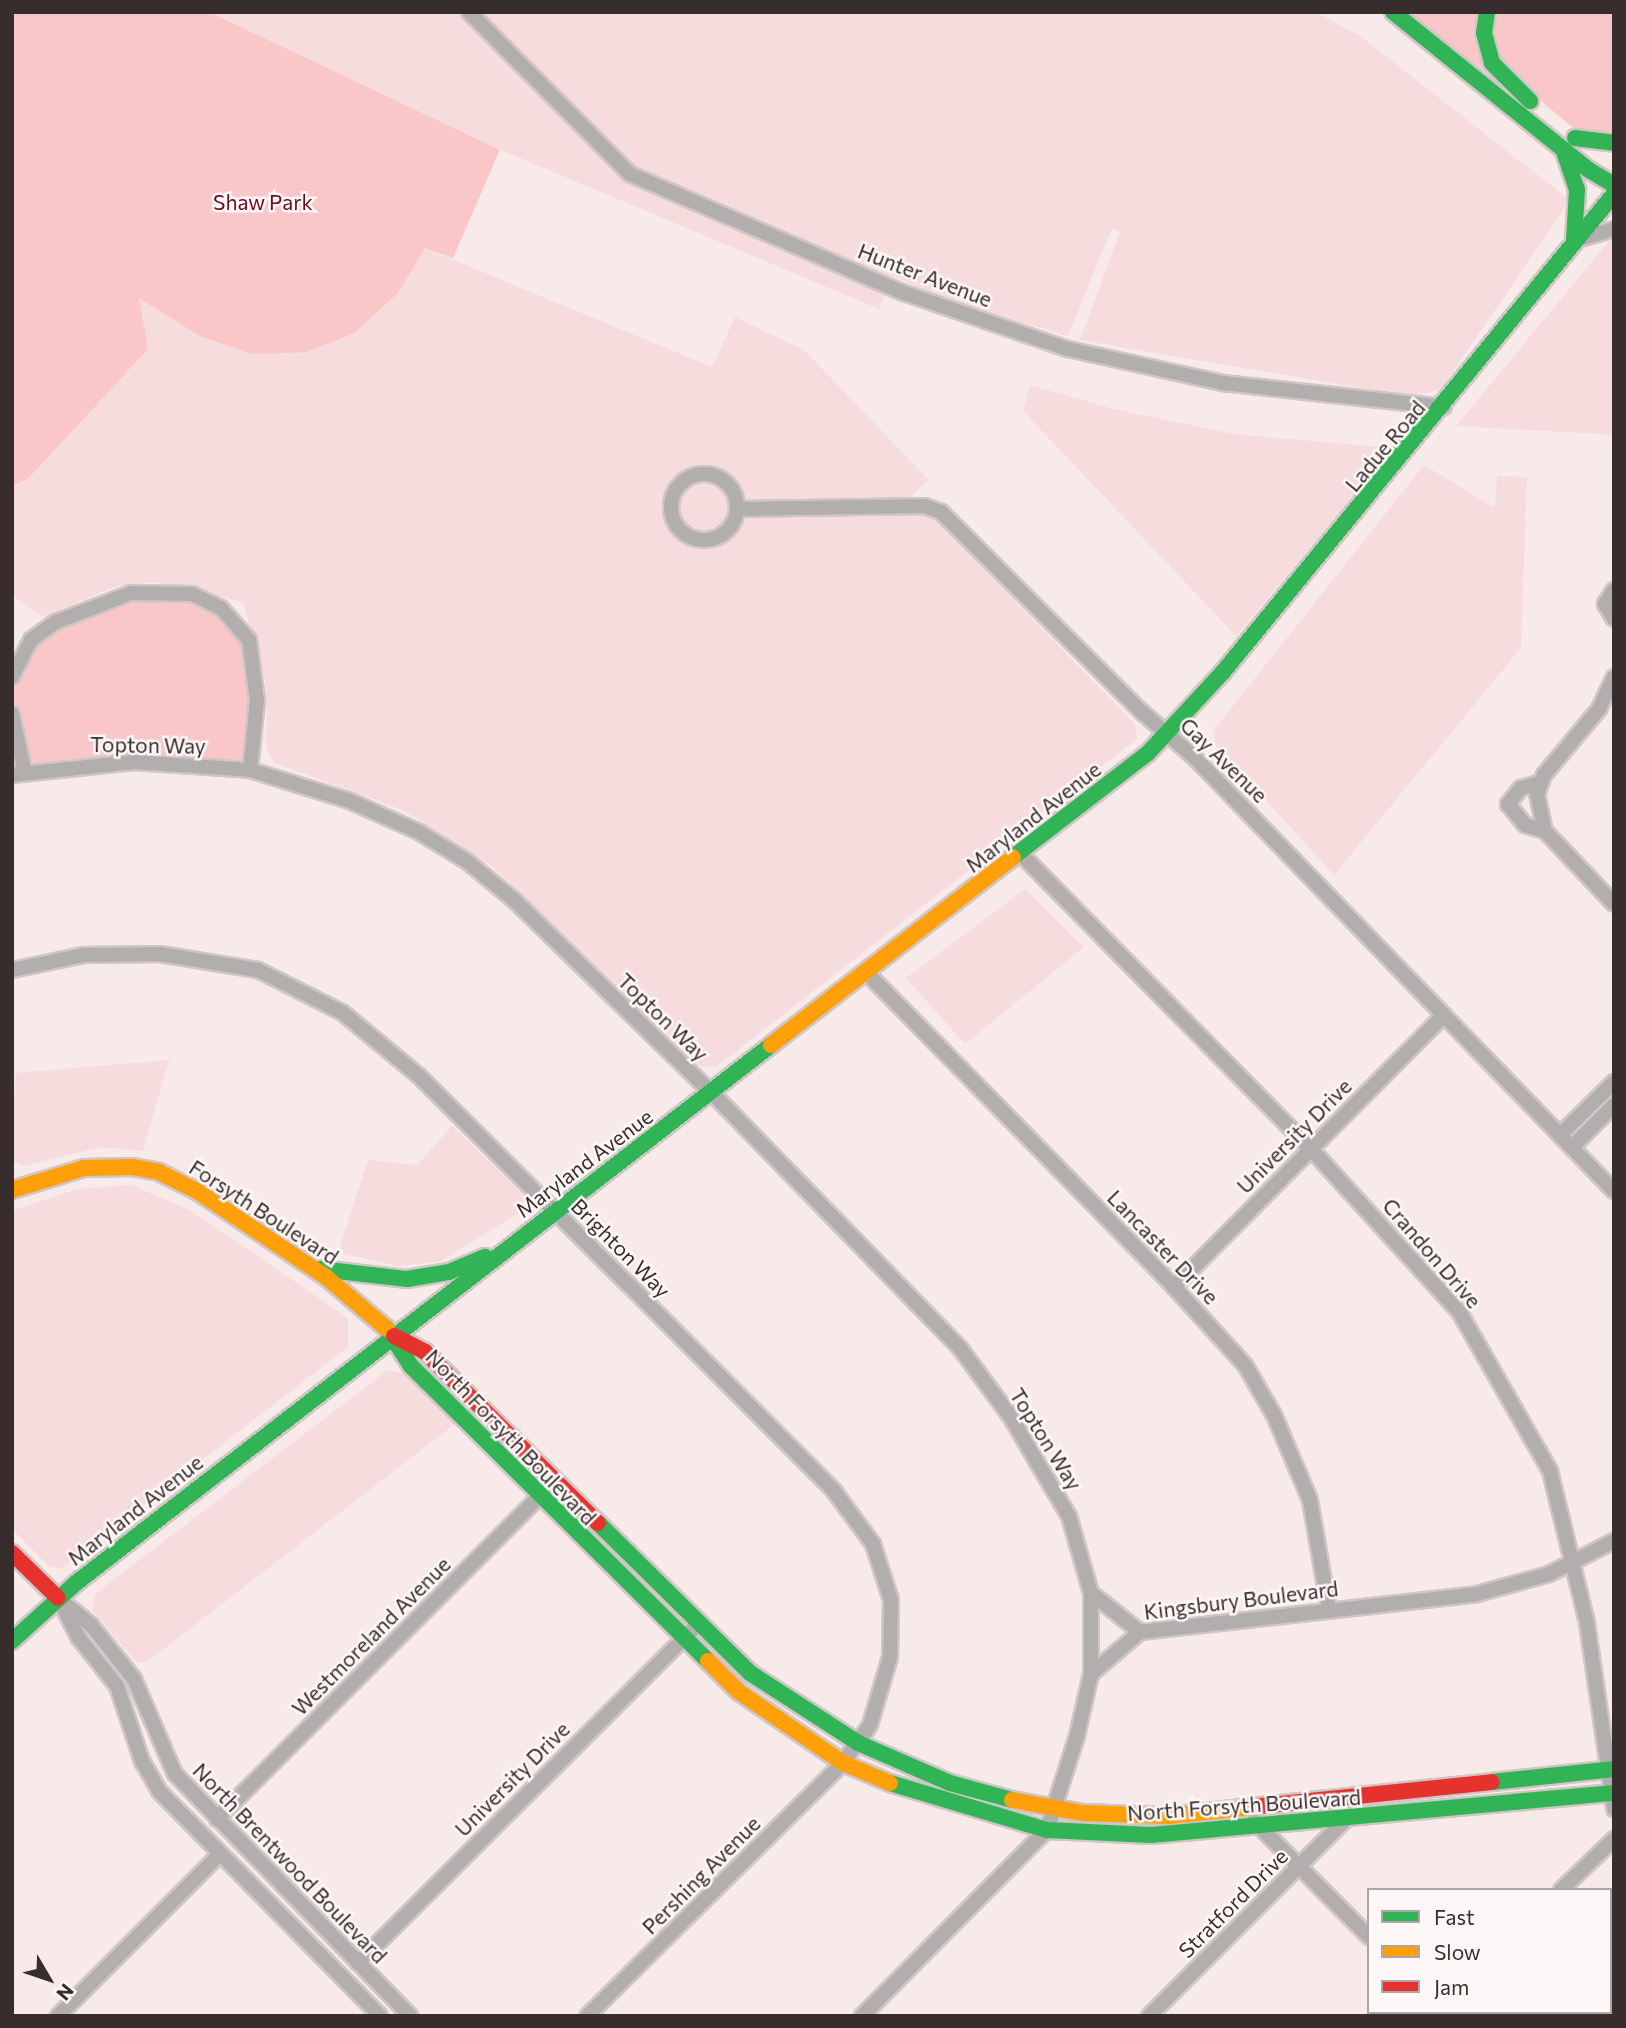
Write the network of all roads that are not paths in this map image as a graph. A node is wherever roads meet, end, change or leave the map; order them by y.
1 (469, 12) edge
2 (1393, 12) edge
3 (1487, 12) edge
4 (1575, 138) junction
5 (1614, 143) edge
6 (1562, 148) junction
7 (1614, 182) edge
8 (1614, 194) edge
9 (1614, 229) edge
10 (1574, 240) junction
11 (1444, 407) junction
12 (738, 509) junction
13 (1614, 590) edge
14 (1614, 619) edge
15 (12, 677) edge
16 (1614, 677) edge
17 (12, 714) edge
18 (1181, 719) joint
19 (1168, 734) junction
20 (250, 770) junction
21 (18, 774) edge
22 (1539, 783) junction
23 (1545, 831) junction
24 (1020, 853) junction
25 (1614, 904) edge
26 (12, 970) edge
27 (866, 972) junction
28 (1444, 1015) junction
29 (1614, 1082) edge
30 (710, 1093) junction
31 (1614, 1105) edge
32 (1560, 1135) junction
33 (1572, 1147) junction
34 (1310, 1148) junction
35 (12, 1189) edge
36 (1614, 1191) edge
37 (554, 1211) junction
38 (509, 1247) junction
39 (306, 1266) junction
40 (1174, 1287) junction
41 (394, 1336) junction
42 (554, 1482) junction
43 (540, 1496) junction
44 (1614, 1541) edge
45 (12, 1553) edge
46 (1574, 1562) junction
47 (1091, 1593) junction
48 (58, 1598) junction
49 (1329, 1610) junction
50 (697, 1625) junction
51 (1140, 1632) junction
52 (682, 1640) junction
53 (12, 1641) edge
54 (1091, 1674) junction
55 (858, 1743) junction
56 (843, 1763) junction
57 (1610, 1770) edge
58 (1612, 1799) edge
59 (1054, 1808) junction
60 (1244, 1810) junction
61 (217, 1819) junction
62 (1346, 1819) junction
63 (1262, 1828) junction
64 (1047, 1830) junction
65 (1614, 1839) edge
66 (220, 1854) junction
67 (1299, 1867) junction
68 (1563, 1888) edge
69 (1367, 1935) edge
70 (358, 1963) junction
71 (58, 2016) edge
72 (380, 2016) edge
73 (410, 2016) edge
74 (587, 2016) edge
75 (862, 2016) edge
76 (1149, 2016) edge

1 - 11 street, Hunter Avenue
2 - 6 main road
3 - 4 main road
4 - 5 main road
4 - 7 main road
6 - 7 main road
6 - 10 main road
8 - 10 main road, Ladue Road
9 - 10 street
10 - 11 main road, Ladue Road
11 - 18 main road, Ladue Road
12 - 12 street
12 - 19 street, Gay Avenue
13 - 14 street
15 - 20 street
16 - 22 street
17 - 21 street
18 - 19 main road, Maryland Avenue
19 - 24 main road, Maryland Avenue
19 - 28 street, Gay Avenue
20 - 21 street, Topton Way
20 - 30 street, Topton Way
22 - 23 street
22 - 23 street
23 - 25 street
24 - 27 main road, Maryland Avenue
24 - 34 street, Crandon Drive
26 - 37 street, Brighton Way
27 - 30 main road, Maryland Avenue
27 - 40 street, Lancaster Drive
28 - 32 street, Gay Avenue
28 - 34 street, University Drive
29 - 32 street
30 - 37 main road, Maryland Avenue
30 - 47 street, Topton Way
31 - 33 street
32 - 33 street, Gay Avenue
33 - 36 street, Gay Avenue
34 - 40 street, University Drive
34 - 46 street, Crandon Drive
35 - 39 main road, Forsyth Boulevard
37 - 38 main road, Maryland Avenue
37 - 55 street, Brighton Way
38 - 39 main road
38 - 41 main road, Maryland Avenue
39 - 41 main road, Forsyth Boulevard
40 - 49 street, Lancaster Drive
41 - 42 main road, North Forsyth Boulevard
41 - 43 main road, North Forsyth Boulevard
41 - 48 main road, Maryland Avenue
42 - 43 street, Westmoreland Avenue
42 - 50 main road, North Forsyth Boulevard
43 - 52 main road, North Forsyth Boulevard
43 - 61 street, Westmoreland Avenue
44 - 46 street, Kingsbury Boulevard
45 - 48 main road, North Brentwood Boulevard
46 - 49 street, Kingsbury Boulevard
46 - 57 street, Crandon Drive
47 - 51 street
47 - 54 street, Topton Way
48 - 53 main road, Maryland Avenue
48 - 61 street, North Brentwood Boulevard
48 - 66 street, North Brentwood Boulevard
49 - 51 street, Kingsbury Boulevard
50 - 52 street, University Drive
50 - 55 main road, North Forsyth Boulevard
51 - 54 street, Kingsbury Boulevard
52 - 56 main road, North Forsyth Boulevard
52 - 70 street, University Drive
54 - 59 street
55 - 56 street, Brighton Way
55 - 59 main road, North Forsyth Boulevard
56 - 64 main road, North Forsyth Boulevard
56 - 74 street, Pershing Avenue
57 - 58 street, Crandon Drive
57 - 60 main road, North Forsyth Boulevard
58 - 62 main road, North Forsyth Boulevard
59 - 60 main road, North Forsyth Boulevard
59 - 64 street
60 - 63 street
61 - 70 street, North Brentwood Boulevard
62 - 63 main road, North Forsyth Boulevard
62 - 67 street, Stratford Drive
63 - 64 main road, North Forsyth Boulevard
63 - 67 street
64 - 75 street
65 - 68 street
66 - 71 street
66 - 72 street, North Brentwood Boulevard
67 - 69 street
67 - 76 street, Stratford Drive
70 - 73 street, North Brentwood Boulevard

